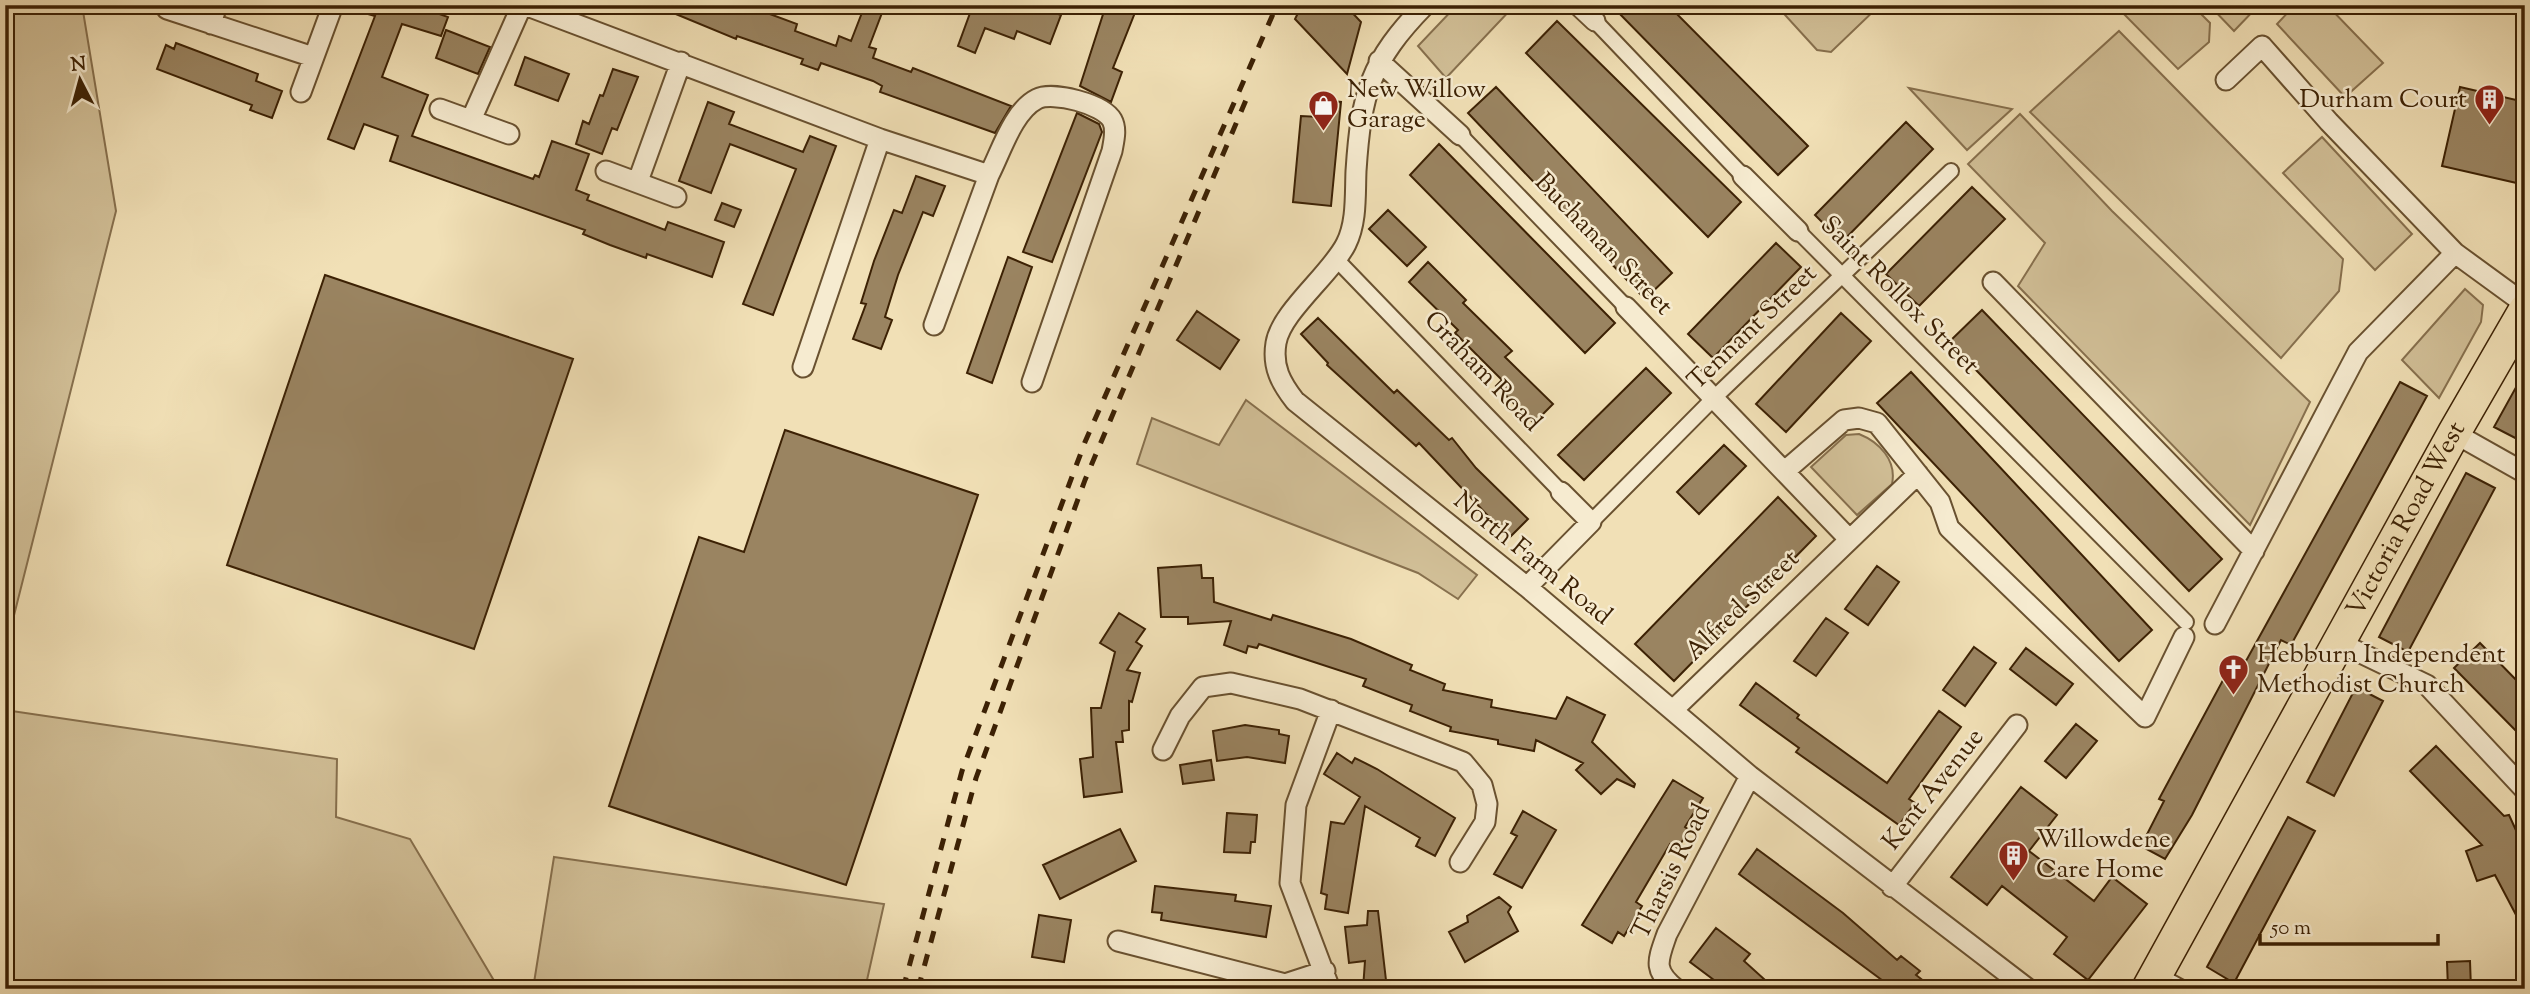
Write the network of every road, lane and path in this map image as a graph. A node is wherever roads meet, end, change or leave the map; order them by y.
1 (333, 5) edge
2 (524, 5) edge
3 (1425, 5) edge
4 (1578, 5) edge
5 (167, 9) dead end
6 (214, 15) edge
7 (1595, 21) joint
8 (313, 57) junction
9 (1378, 61) junction
10 (681, 62) junction
11 (2225, 80) dead end
12 (300, 92) dead end
13 (440, 109) dead end
14 (471, 120) junction
15 (509, 134) dead end
16 (1460, 135) joint
17 (880, 139) junction
18 (606, 171) dead end
19 (1951, 171) dead end
20 (989, 175) junction
21 (1743, 176) joint
22 (638, 181) junction
23 (676, 197) dead end
24 (1798, 231) joint
25 (2455, 253) junction
26 (1336, 259) junction
27 (1843, 275) junction
28 (1993, 282) dead end
29 (2525, 304) edge
30 (1626, 307) joint
31 (2525, 310) edge
32 (934, 325) dead end
33 (803, 367) dead end
34 (1032, 382) dead end
35 (1715, 397) junction
36 (2454, 433) junction
37 (1785, 471) junction
38 (2525, 473) edge
39 (1917, 474) junction
40 (1561, 492) joint
41 (1591, 522) junction
42 (1849, 539) junction
43 (2254, 551) junction
44 (1527, 587) junction
45 (2215, 624) dead end
46 (2185, 629) joint
47 (2340, 643) junction
48 (1331, 710) junction
49 (1673, 710) junction
50 (2017, 725) dead end
51 (1163, 750) dead end
52 (1750, 776) junction
53 (2525, 790) edge
54 (1460, 862) dead end
55 (1892, 887) junction
56 (1118, 942) dead end
57 (1327, 980) edge
58 (2161, 985) edge
59 (1676, 989) edge
60 (2028, 989) edge

1 - 8 street
2 - 10 street
2 - 14 street
3 - 9 street, North Farm Road
4 - 7 street, Saint Rollox Street
5 - 6 street
6 - 8 street
7 - 21 street, Saint Rollox Street
8 - 12 street
9 - 16 street, Buchanan Street
9 - 26 street, North Farm Road
10 - 17 street
10 - 22 street
11 - 25 street
13 - 14 street
14 - 15 street
16 - 30 street, Buchanan Street
17 - 20 street
17 - 33 street
18 - 22 street
19 - 27 street, Tennant Street
20 - 32 street
20 - 34 street
21 - 24 street, Saint Rollox Street
22 - 23 street
24 - 27 street, Saint Rollox Street
25 - 29 street
25 - 43 street
26 - 40 street, Graham Road
26 - 44 street, North Farm Road
27 - 35 street, Tennant Street
27 - 46 street, Saint Rollox Street
28 - 43 street
30 - 35 street, Buchanan Street
31 - 36 main road, Victoria Road West
35 - 37 street, Buchanan Street
35 - 41 street, Tennant Street
36 - 38 street
36 - 47 main road, Victoria Road West
37 - 39 street
37 - 42 street
39 - 42 street, Alfred Street
39 - 46 street
40 - 41 street, Graham Road
41 - 44 street
42 - 49 street, Alfred Street
43 - 45 street
44 - 49 street, North Farm Road
47 - 53 street
47 - 58 main road, Victoria Road West
48 - 51 street
48 - 54 street
48 - 57 street
49 - 52 street, North Farm Road
50 - 55 street, Kent Avenue
52 - 55 street, North Farm Road
52 - 59 street, Tharsis Road
55 - 60 street, North Farm Road
56 - 57 street

